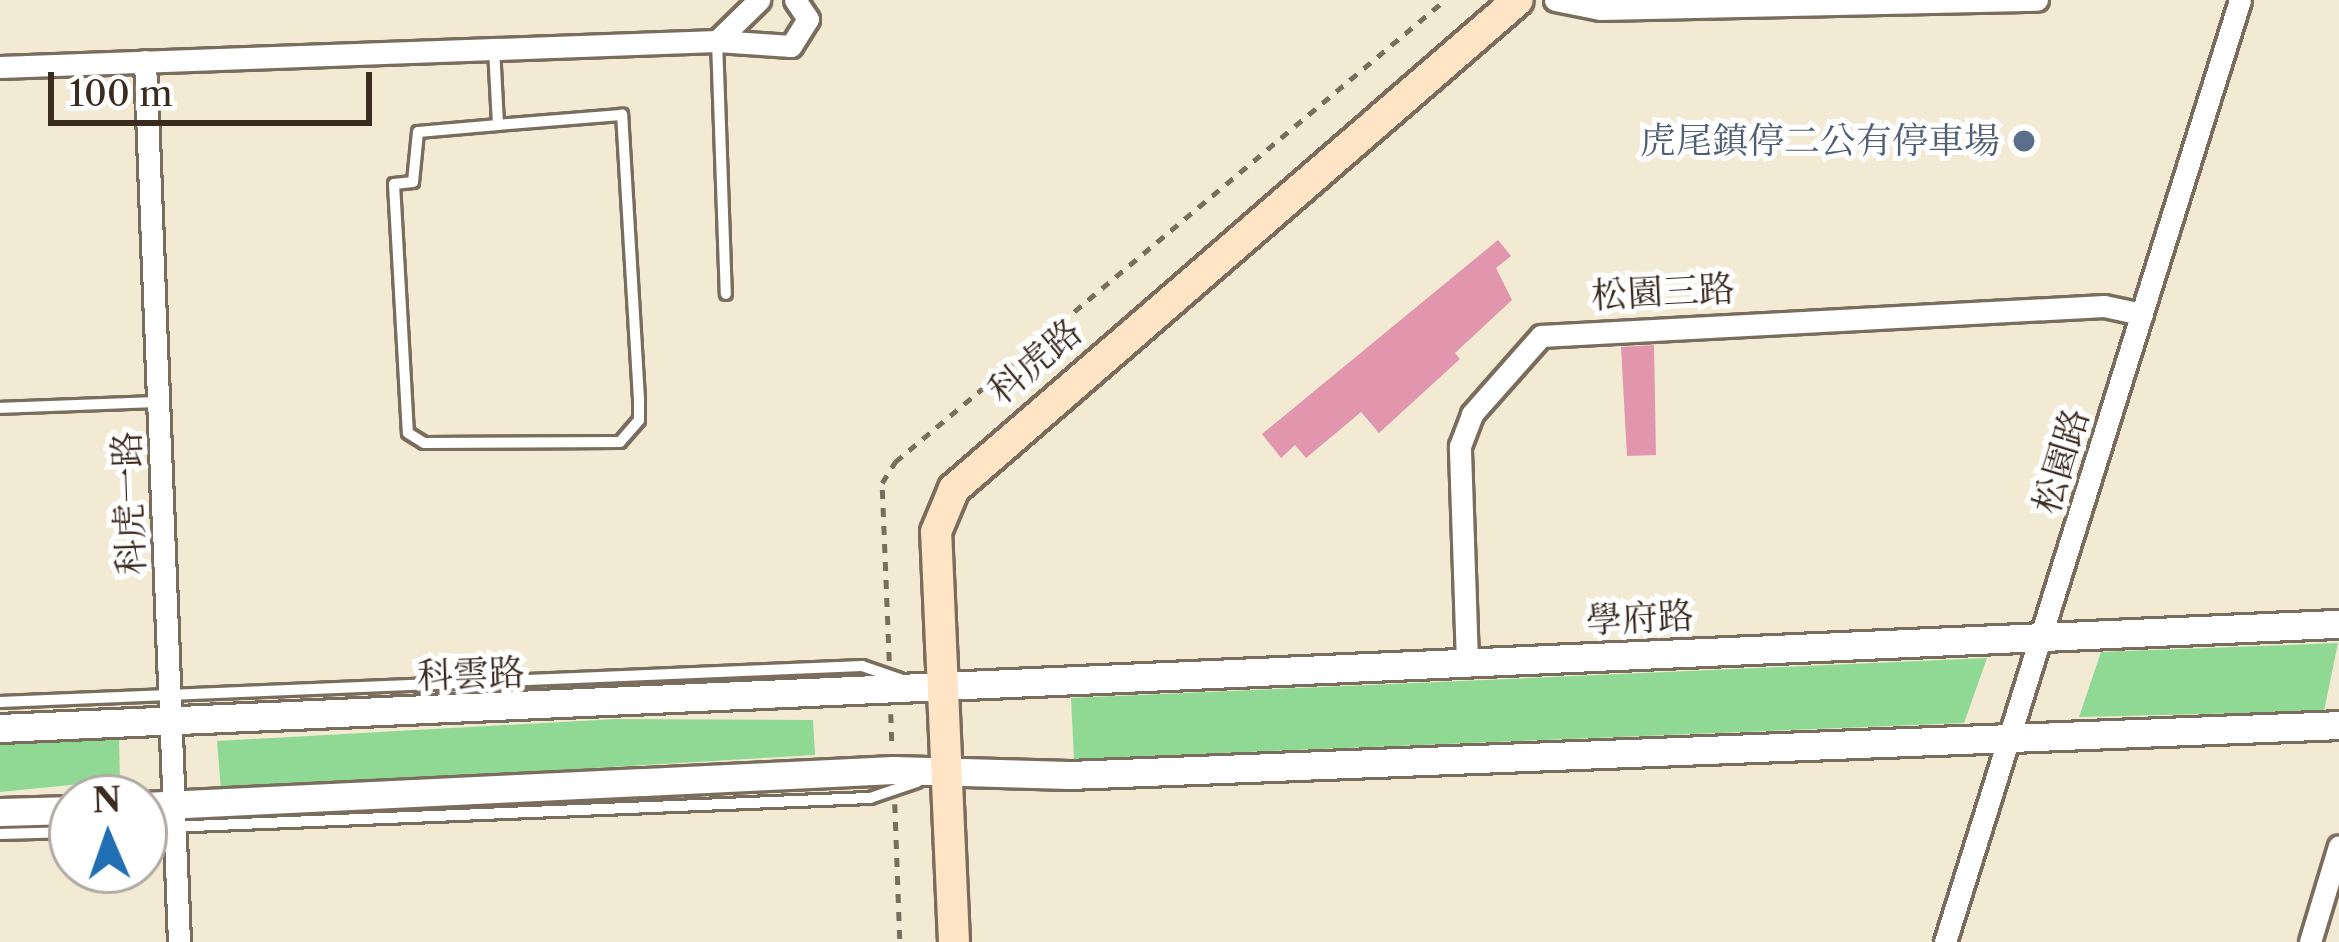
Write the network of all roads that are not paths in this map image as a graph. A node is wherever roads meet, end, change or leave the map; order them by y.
1 (759, 0) edge
2 (795, 0) edge
3 (1518, 0) edge
4 (1555, 0) edge
5 (2037, 0) edge
6 (2240, 0) edge
7 (717, 41) junction
8 (494, 48) junction
9 (146, 61) junction
10 (0, 68) edge
11 (498, 125) junction
12 (726, 294) dead end
13 (2142, 314) junction
14 (158, 402) junction
15 (0, 408) edge
16 (2339, 624) edge
17 (2042, 636) junction
18 (1468, 662) junction
19 (944, 689) junction
20 (0, 702) edge
21 (170, 710) junction
22 (2339, 725) edge
23 (0, 728) edge
24 (2009, 739) junction
25 (947, 775) junction
26 (48, 811) edge
27 (0, 812) edge
28 (168, 813) edge
29 (174, 815) junction
30 (168, 818) edge
31 (48, 833) edge
32 (0, 834) edge
33 (2339, 846) edge
34 (179, 942) edge
35 (954, 942) edge
36 (1945, 942) edge
37 (2310, 942) edge

1 - 7 street
2 - 7 street
3 - 19 main road, 科虎路
4 - 5 street
6 - 13 street, 松園路
7 - 8 street
7 - 12 lane
8 - 9 street
8 - 11 lane
9 - 10 street
9 - 14 street, 科虎一路
11 - 11 lane
13 - 17 street, 松園路
13 - 18 street, 松園三路
14 - 15 lane
14 - 21 street, 科虎一路
16 - 17 street, 學府路
17 - 18 street, 學府路
17 - 24 street, 松園路
18 - 19 street, 學府路
19 - 21 street, 科雲路
19 - 25 main road, 科虎路
20 - 21 lane
21 - 23 street, 科雲路
21 - 29 street, 科虎一路
22 - 24 street
24 - 25 street
24 - 36 street, 松園路
25 - 29 street
25 - 35 main road, 科虎路
26 - 27 street
28 - 29 street
29 - 30 lane
29 - 34 street, 科虎一路
31 - 32 lane
33 - 37 street

